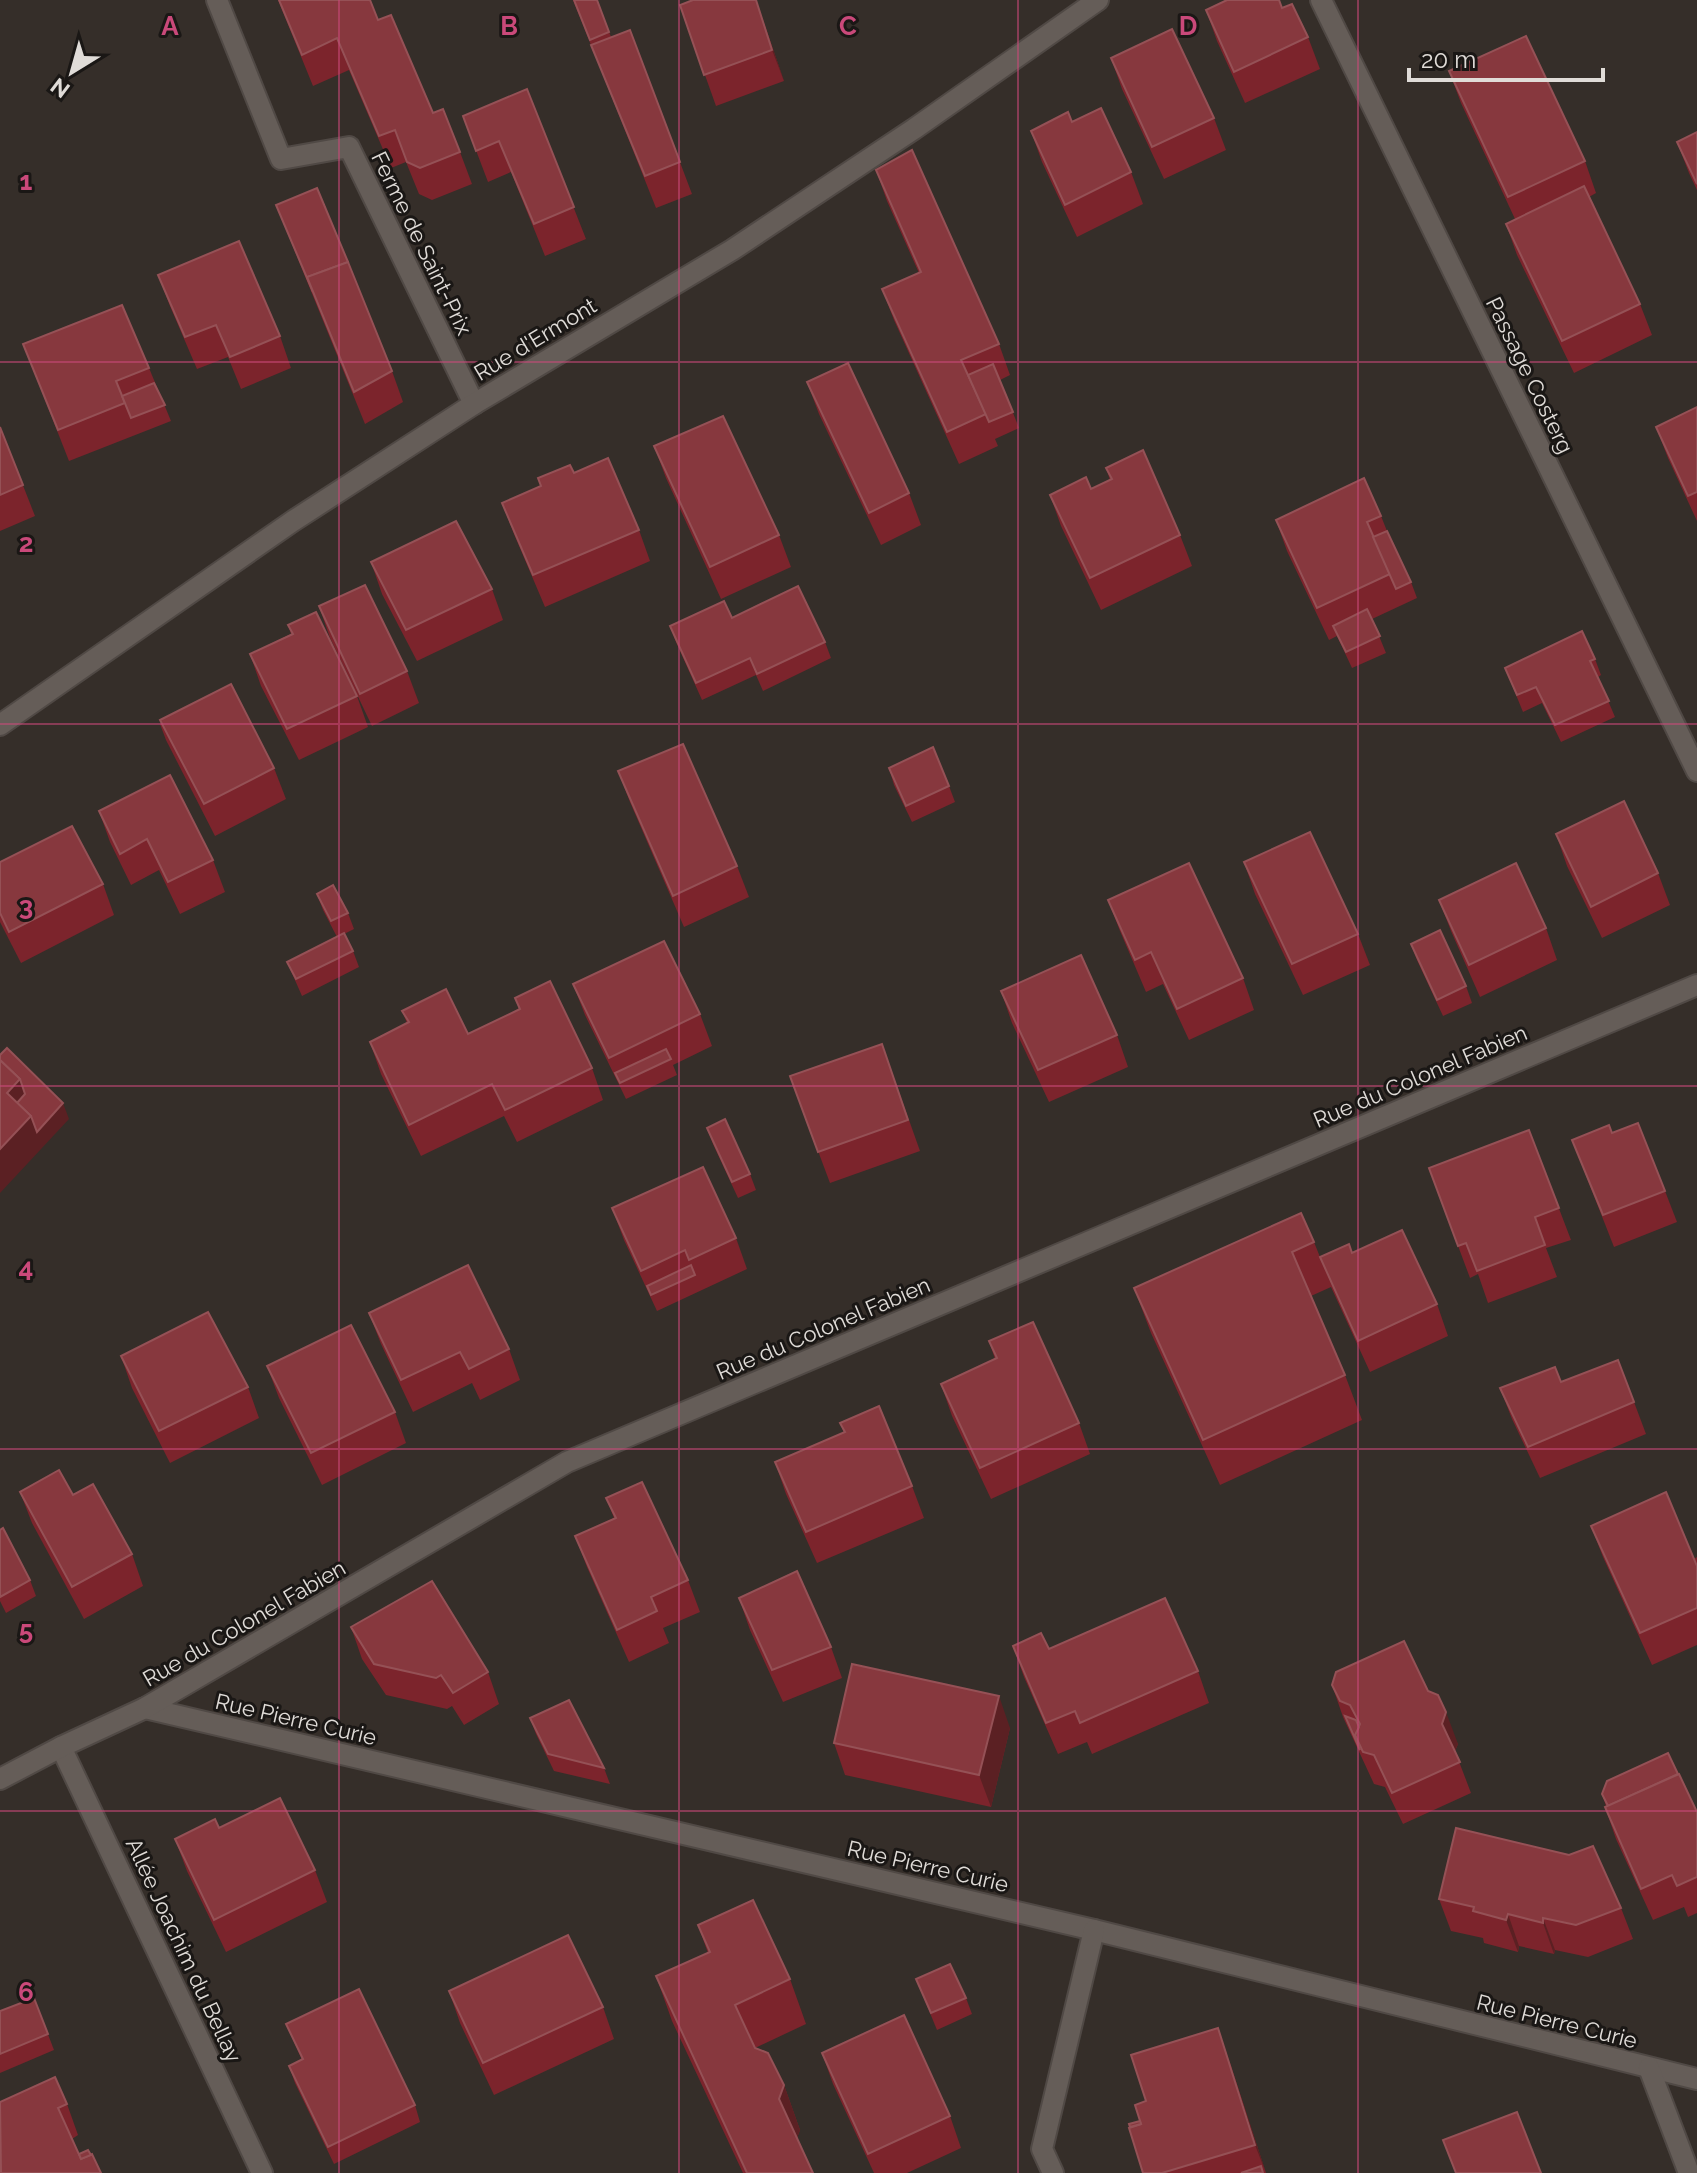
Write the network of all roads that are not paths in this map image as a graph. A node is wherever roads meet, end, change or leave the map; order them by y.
1 (217, 0) edge
2 (1098, 0) edge
3 (1321, 0) edge
4 (474, 404) junction
5 (0, 725) edge
6 (1697, 771) edge
7 (1697, 985) edge
8 (145, 1708) junction
9 (61, 1747) junction
10 (0, 1779) edge
11 (1094, 1930) junction
12 (1649, 2068) junction
13 (1697, 2079) edge
14 (262, 2173) edge
15 (1053, 2173) edge
16 (1689, 2173) edge

1 - 4 street, Ferme de Saint-Prix
2 - 4 street, Rue d'Ermont
3 - 6 street, Passage Costerg
4 - 5 street, Rue d'Ermont
7 - 8 street, Rue du Colonel Fabien
8 - 9 street, Rue du Colonel Fabien
8 - 11 street, Rue Pierre Curie
9 - 10 street, Rue du Colonel Fabien
9 - 14 street, Allée Joachim du Bellay
11 - 12 street, Rue Pierre Curie
11 - 15 street
12 - 13 street, Rue Pierre Curie
12 - 16 street

